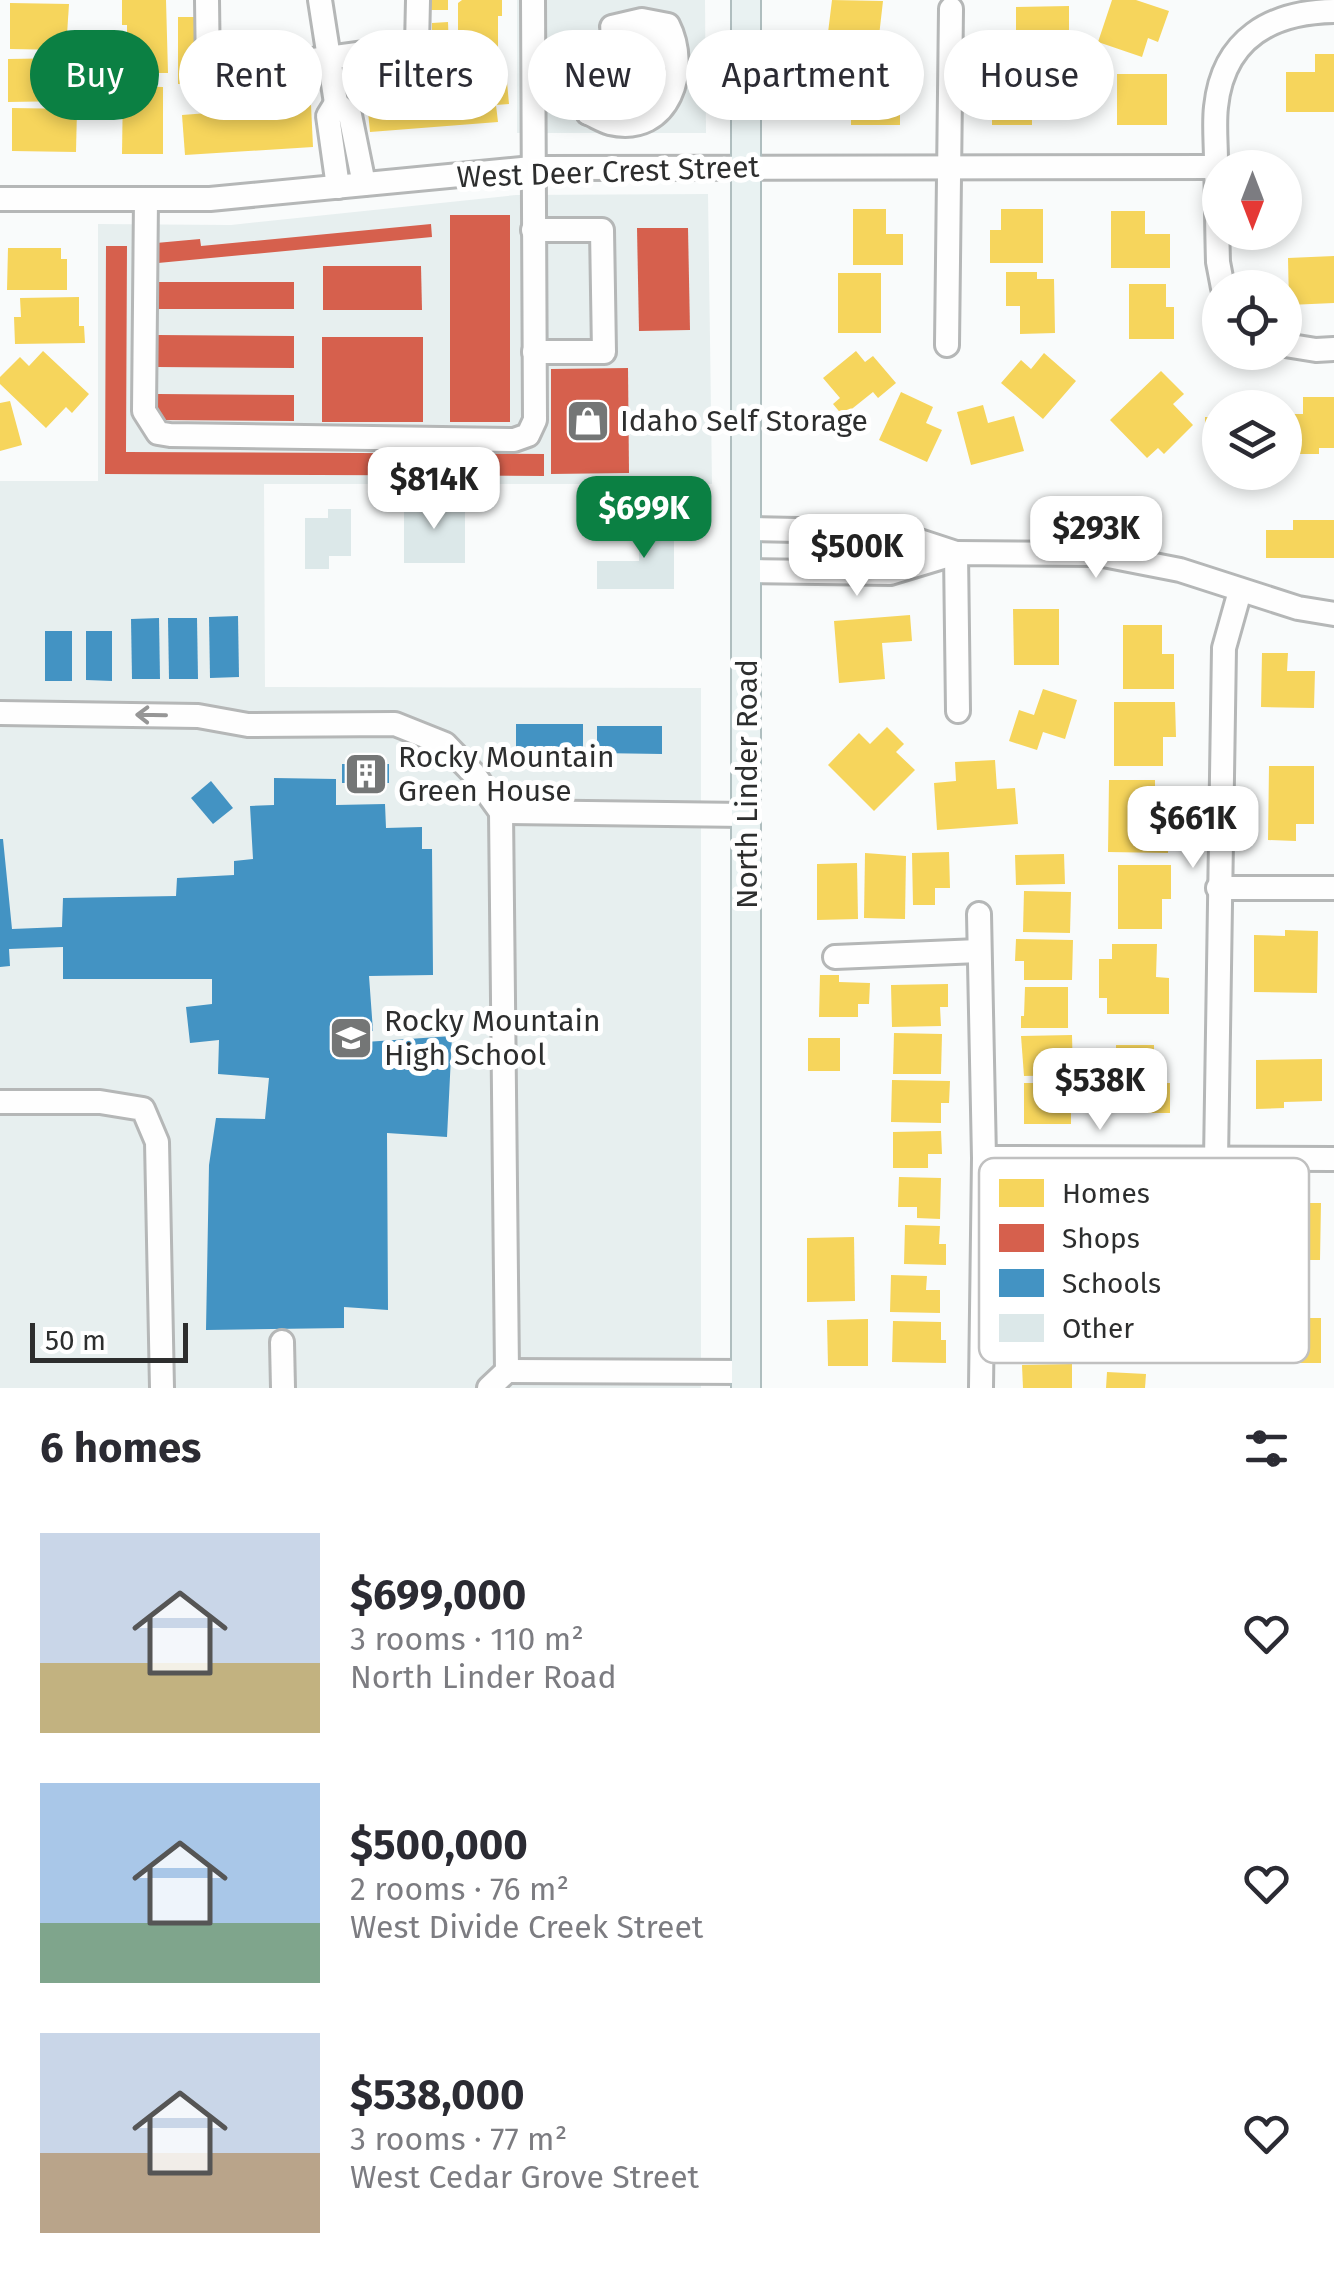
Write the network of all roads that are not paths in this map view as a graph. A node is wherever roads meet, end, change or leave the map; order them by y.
1 (207, 0) edge
2 (320, 0) edge
3 (418, 0) edge
4 (533, 0) edge
5 (746, 0) edge
6 (951, 8) dead end
7 (1334, 11) edge
8 (330, 58) junction
9 (336, 104) junction
10 (588, 113) joint
11 (1216, 150) edge
12 (746, 167) junction
13 (947, 167) junction
14 (1202, 167) edge
15 (532, 168) junction
16 (364, 184) junction
17 (338, 187) junction
18 (146, 198) junction
19 (0, 199) edge
20 (533, 230) junction
21 (947, 346) dead end
22 (1302, 348) edge
23 (1334, 349) edge
24 (534, 352) junction
25 (747, 529) junction
26 (956, 553) junction
27 (747, 572) junction
28 (1240, 591) junction
29 (1334, 614) edge
30 (958, 710) dead end
31 (0, 714) edge
32 (501, 812) junction
33 (746, 814) junction
34 (1218, 888) junction
35 (1334, 888) edge
36 (978, 914) dead end
37 (980, 951) junction
38 (835, 957) dead end
39 (0, 1102) edge
40 (984, 1158) edge
41 (1216, 1158) edge
42 (1309, 1159) edge
43 (1334, 1159) edge
44 (282, 1342) dead end
45 (981, 1363) edge
46 (507, 1371) junction
47 (746, 1380) edge
48 (162, 1388) edge
49 (283, 1388) edge
50 (489, 1388) edge
51 (981, 1388) edge

1 - 8 street
2 - 8 street
3 - 8 street
4 - 15 street
5 - 12 main road, North Linder Road
6 - 13 street
7 - 11 street
8 - 9 street
9 - 16 street
9 - 17 street
10 - 10 street
12 - 13 street, West Deer Crest Street
12 - 15 street, West Deer Crest Street
12 - 25 main road, North Linder Road
13 - 14 street, West Deer Crest Street
13 - 21 street
15 - 16 street, West Deer Crest Street
15 - 20 street
16 - 17 street, West Deer Crest Street
17 - 18 street, West Deer Crest Street
18 - 19 street, West Deer Crest Street
18 - 24 street
20 - 24 street
20 - 24 street
22 - 23 street
25 - 26 street
25 - 27 main road, North Linder Road
26 - 27 street
26 - 28 street
26 - 30 street
27 - 33 main road, North Linder Road
28 - 29 street
28 - 34 street
32 -> 31 street
32 - 33 street
32 - 46 street
33 - 47 main road, North Linder Road
34 - 35 street
34 - 41 street
36 - 37 street
37 - 38 street
37 - 40 street
39 - 48 street
42 - 43 street
44 - 49 street
45 - 51 street
46 - 47 street
46 - 50 street

